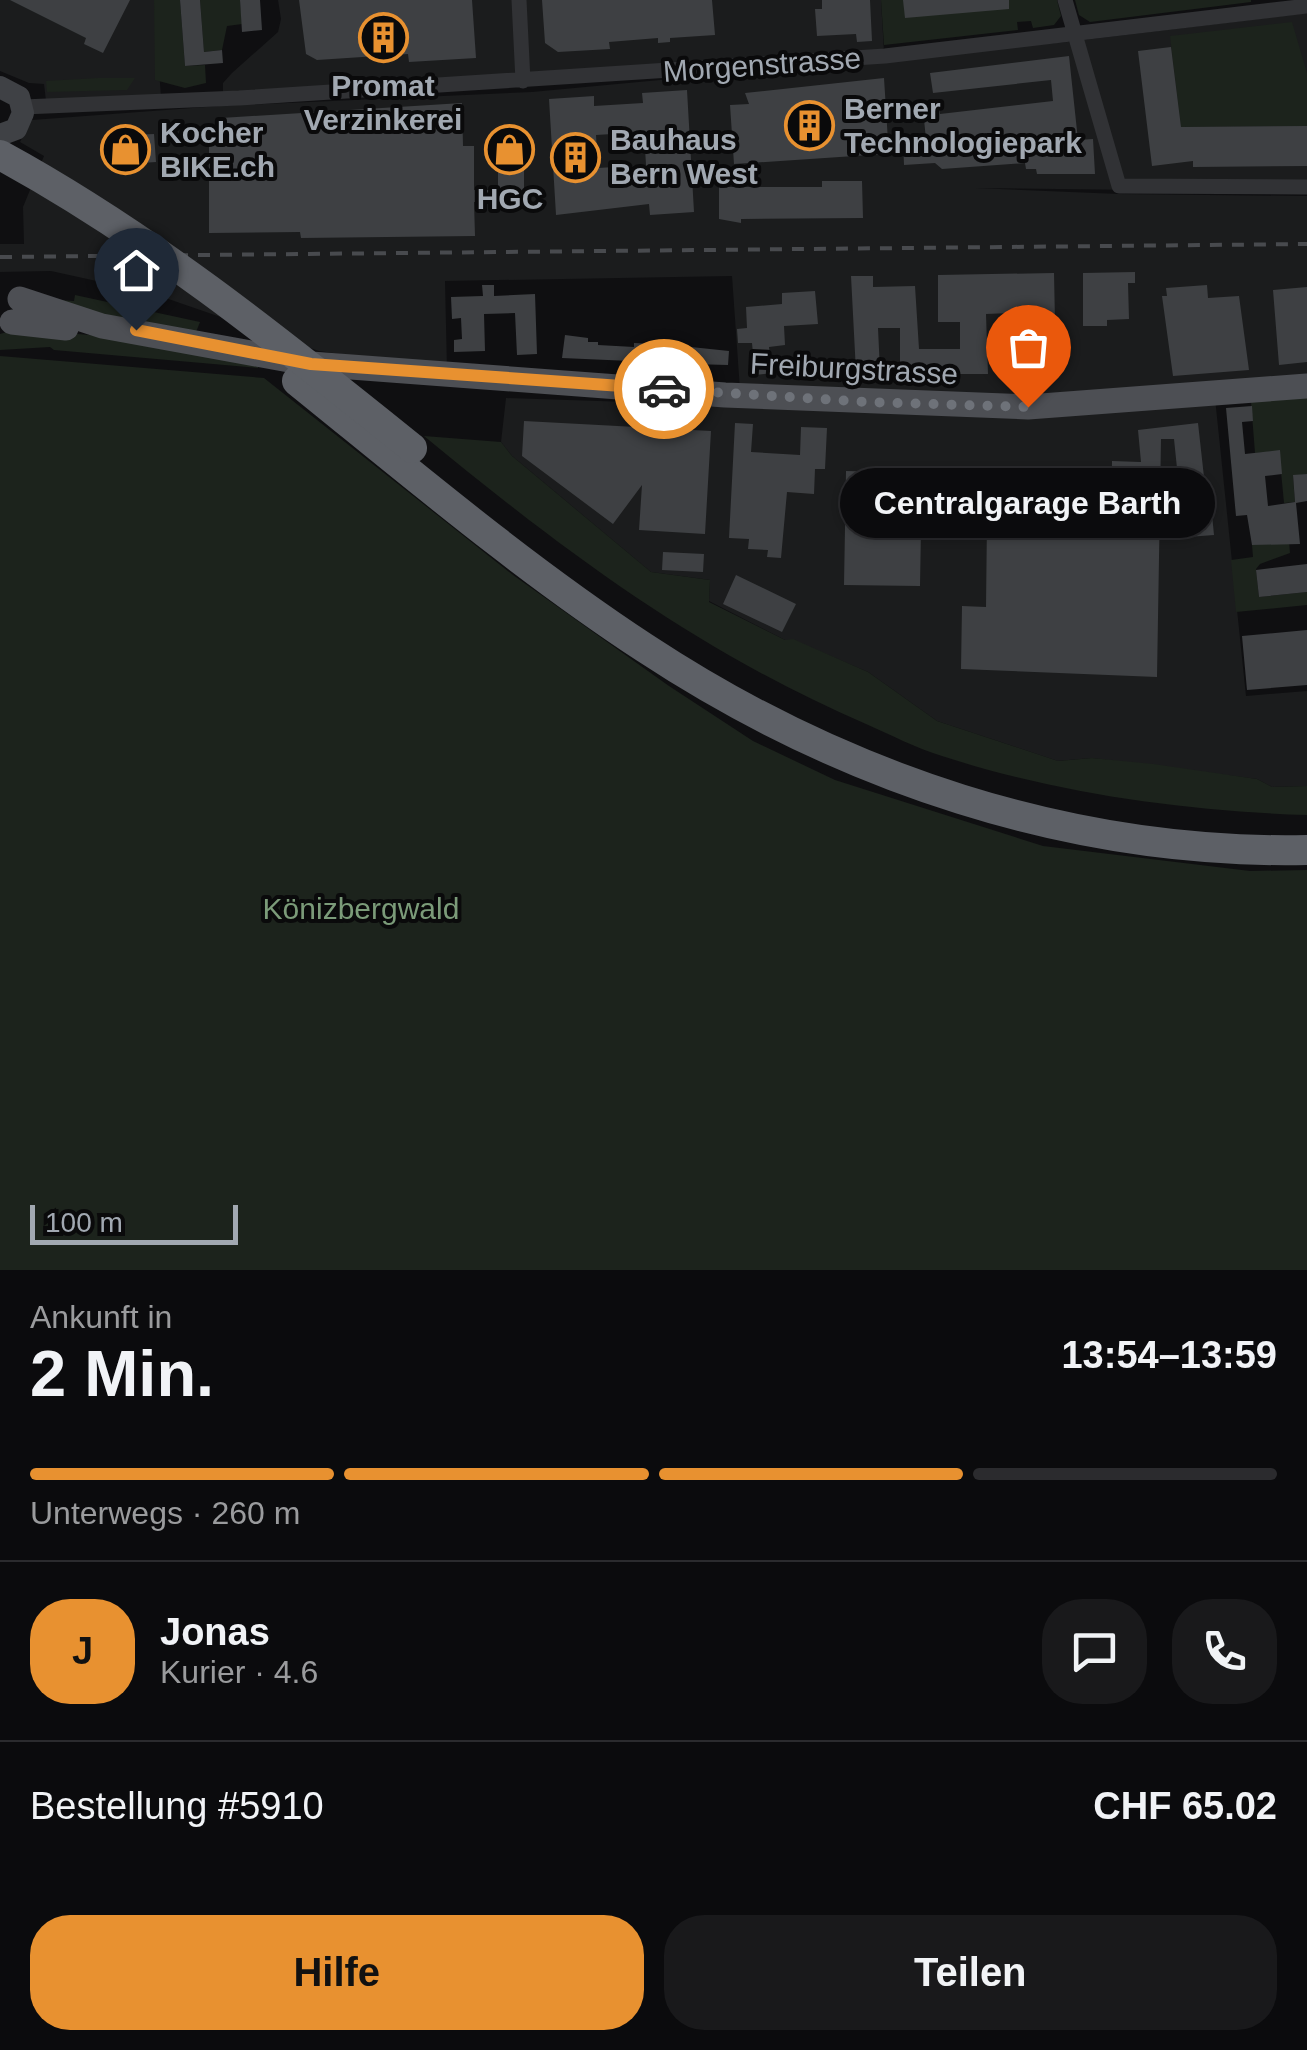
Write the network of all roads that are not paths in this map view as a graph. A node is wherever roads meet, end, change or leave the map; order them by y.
1 (519, 0) edge
2 (1065, 0) edge
3 (1307, 6) edge
4 (1075, 34) junction
5 (523, 80) junction
6 (0, 88) edge
7 (23, 106) junction
8 (0, 136) edge
9 (0, 155) edge
10 (0, 177) edge
11 (1307, 188) edge
12 (8, 308) edge
13 (1307, 386) edge
14 (1307, 830) edge
15 (1307, 850) edge

1 - 5 street
2 - 4 street
3 - 4 street, Morgenstrasse
4 - 5 street, Morgenstrasse
4 - 11 street
5 - 7 street, Morgenstrasse
6 - 7 main road
7 - 8 main road
9 - 14 highway, bridge
10 - 15 highway
12 - 13 main road, Freiburgstrasse

